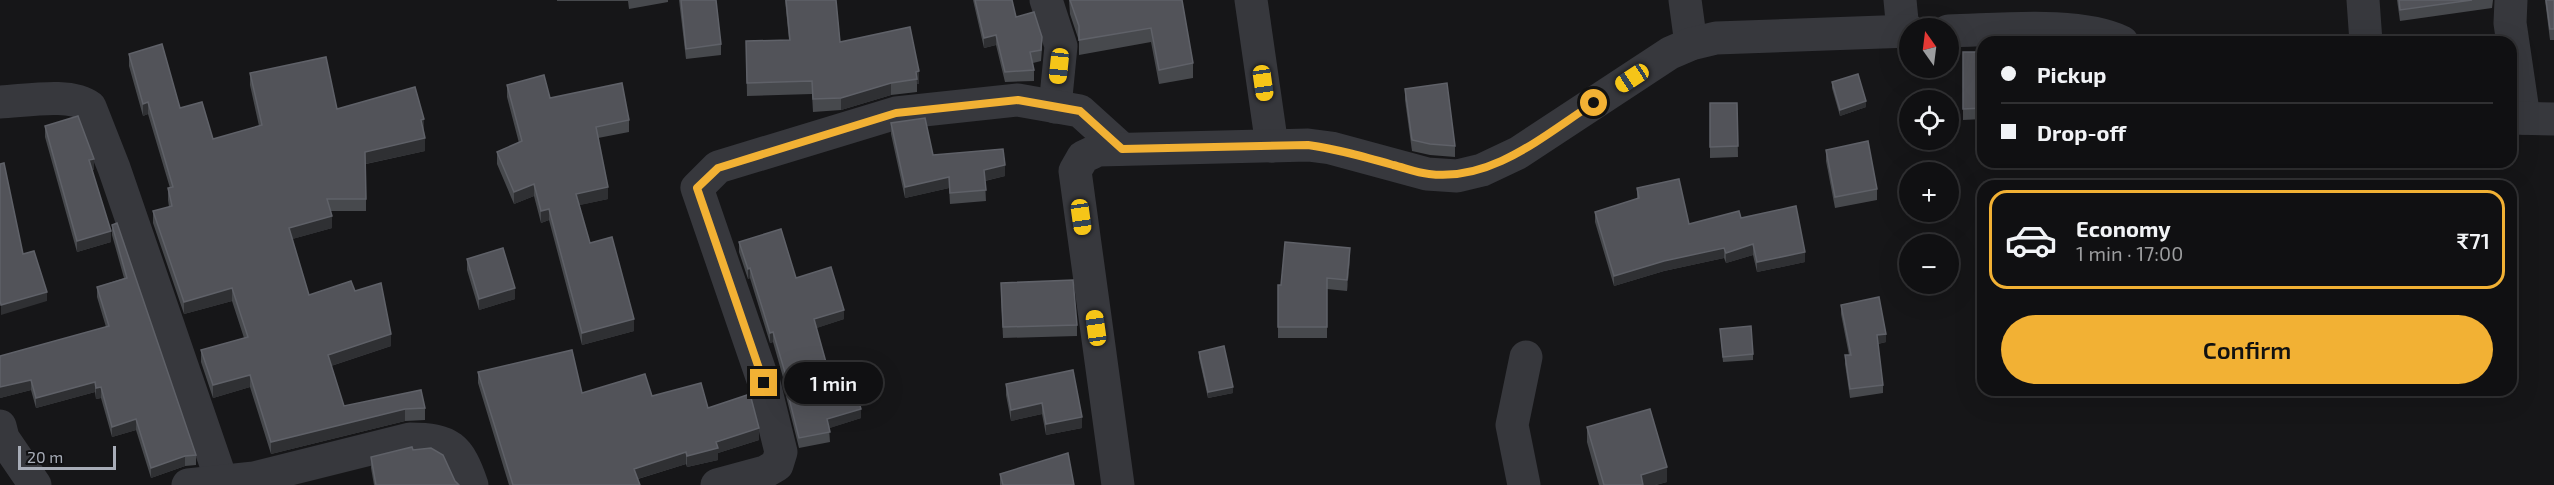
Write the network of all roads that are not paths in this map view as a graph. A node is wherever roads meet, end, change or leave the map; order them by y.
1 (1046, 0) edge
2 (1251, 0) edge
3 (1685, 0) edge
4 (2362, 0) edge
5 (2511, 0) edge
6 (1899, 21) edge
7 (1959, 31) edge
8 (2110, 36) edge
9 (2365, 36) edge
10 (2513, 36) edge
11 (1691, 44) junction
12 (2517, 57) edge
13 (0, 102) edge
14 (1055, 107) junction
15 (2530, 119) edge
16 (1272, 146) junction
17 (1122, 149) junction
18 (1526, 357) dead end
19 (0, 426) edge
20 (222, 482) junction
21 (35, 485) edge
22 (188, 485) edge
23 (472, 485) edge
24 (717, 485) edge
25 (1118, 485) edge
26 (1524, 485) edge

1 - 14 street
2 - 16 street
3 - 11 street
4 - 9 street
5 - 10 street
6 - 11 street
7 - 8 street
11 - 16 street
12 - 15 street
13 - 20 street
14 - 17 street
14 - 24 street
16 - 17 street
17 - 25 street
18 - 26 street
19 - 21 street
20 - 22 street
20 - 23 street

